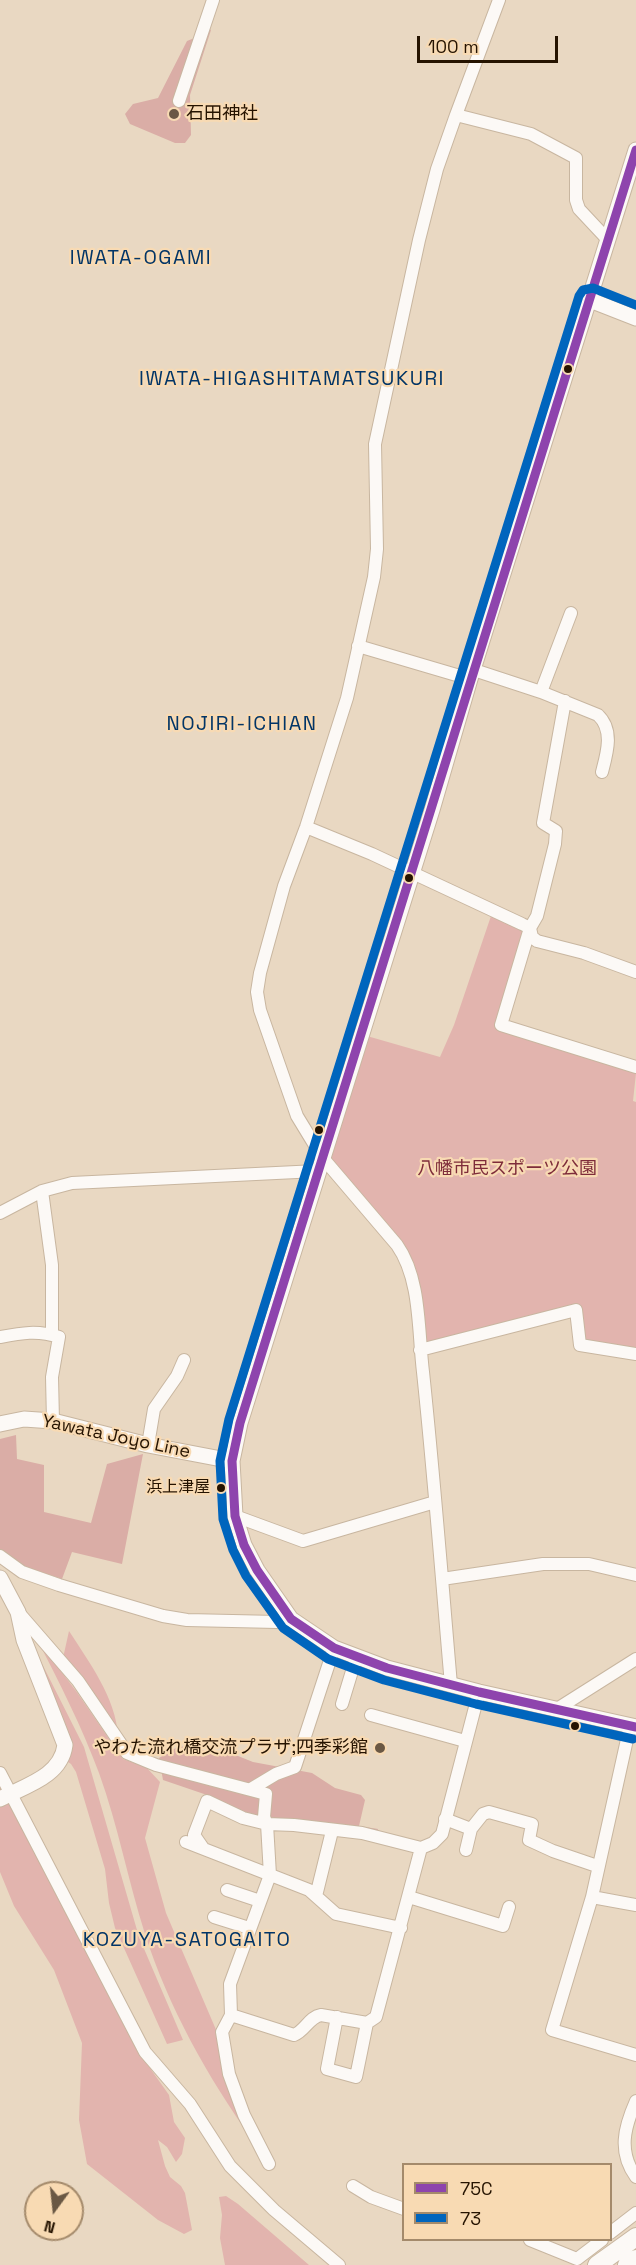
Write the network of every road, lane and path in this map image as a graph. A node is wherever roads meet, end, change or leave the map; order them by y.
1 (213, 0) edge
2 (499, 0) edge
3 (178, 101) dead end
4 (456, 115) junction
5 (636, 150) edge
6 (631, 179) edge
7 (608, 240) junction
8 (590, 300) junction
9 (636, 318) edge
10 (571, 613) dead end
11 (358, 646) junction
12 (472, 675) junction
13 (541, 692) junction
14 (565, 701) junction
15 (602, 772) dead end
16 (306, 827) junction
17 (412, 872) junction
18 (530, 928) junction
19 (636, 972) edge
20 (636, 1067) edge
21 (320, 1164) junction
22 (42, 1191) junction
23 (0, 1213) edge
24 (52, 1335) junction
25 (0, 1337) edge
26 (420, 1350) junction
27 (636, 1354) edge
28 (183, 1360) dead end
29 (53, 1421) junction
30 (0, 1424) edge
31 (148, 1446) junction
32 (232, 1461) junction
33 (435, 1502) junction
34 (235, 1516) junction
35 (0, 1556) edge
36 (636, 1575) edge
37 (0, 1578) edge
38 (442, 1579) junction
39 (18, 1612) junction
40 (291, 1619) junction
41 (334, 1648) junction
42 (356, 1658) junction
43 (636, 1659) edge
44 (451, 1685) junction
45 (479, 1692) junction
46 (342, 1704) dead end
47 (557, 1709) junction
48 (370, 1715) dead end
49 (633, 1726) edge
50 (465, 1742) junction
51 (0, 1773) edge
52 (251, 1789) junction
53 (6, 1796) edge
54 (445, 1819) junction
55 (267, 1824) junction
56 (471, 1829) junction
57 (332, 1831) junction
58 (186, 1842) dead end
59 (203, 1848) junction
60 (421, 1848) junction
61 (466, 1850) dead end
62 (597, 1866) junction
63 (270, 1875) junction
64 (227, 1890) dead end
65 (316, 1896) junction
66 (409, 1897) junction
67 (592, 1897) junction
68 (260, 1901) junction
69 (636, 1905) edge
70 (509, 1907) dead end
71 (214, 1917) dead end
72 (249, 1928) junction
73 (401, 1928) junction
74 (231, 2015) junction
75 (337, 2017) junction
76 (367, 2023) junction
77 (636, 2055) edge
78 (636, 2101) edge
79 (269, 2164) dead end
80 (636, 2177) edge
81 (353, 2186) dead end
82 (402, 2209) edge
83 (636, 2213) edge
84 (612, 2231) edge
85 (636, 2237) edge
86 (532, 2241) edge
87 (601, 2241) edge
88 (636, 2259) edge
89 (339, 2265) edge
90 (597, 2265) edge
91 (627, 2265) edge

1 - 3 street
2 - 4 street
4 - 7 street
4 - 11 street
5 - 6 main road
6 - 7 main road
7 - 8 main road
8 - 9 main road
8 - 12 main road
10 - 13 street
11 - 12 street
11 - 16 street
12 - 13 street
12 - 17 main road
13 - 14 street
14 - 15 street
14 - 18 street
16 - 17 street
16 - 21 street
17 - 18 street
17 - 21 main road
18 - 19 street
18 - 20 street
21 - 22 street
21 - 26 street
21 - 32 main road
22 - 23 street
22 - 24 street
24 - 25 street
24 - 29 street
26 - 27 street
26 - 33 street
28 - 31 street
29 - 30 main road, Yawata Joyo Line
29 - 31 main road, Yawata Joyo Line
31 - 32 main road, Yawata Joyo Line
32 - 34 main road
33 - 34 street
33 - 38 street
34 - 40 main road
35 - 40 street
36 - 38 street
37 - 39 main road
38 - 44 street
39 - 52 street
39 - 53 main road
40 - 41 main road
41 - 42 main road
41 - 52 street
42 - 44 main road
42 - 46 street
43 - 47 street
44 - 45 main road
45 - 47 main road
45 - 50 street
47 - 49 main road
48 - 50 street
49 - 62 street
50 - 54 street
51 - 53 street
52 - 55 street
53 - 89 street
54 - 56 street
54 - 60 street
55 - 57 street
55 - 59 street
55 - 63 street
56 - 61 street
56 - 62 street
57 - 60 street
57 - 65 street
58 - 59 street
59 - 63 street
60 - 66 street
62 - 67 street
63 - 65 street
63 - 68 street
64 - 68 street
65 - 73 street
66 - 70 street
66 - 73 street
67 - 69 street
67 - 77 street
68 - 72 street
71 - 72 street
72 - 74 street
73 - 76 street
74 - 75 street
74 - 79 street
75 - 76 street
75 - 76 street
78 - 80 street
81 - 82 street
83 - 84 street
85 - 90 highway
86 - 87 street
88 - 91 highway

